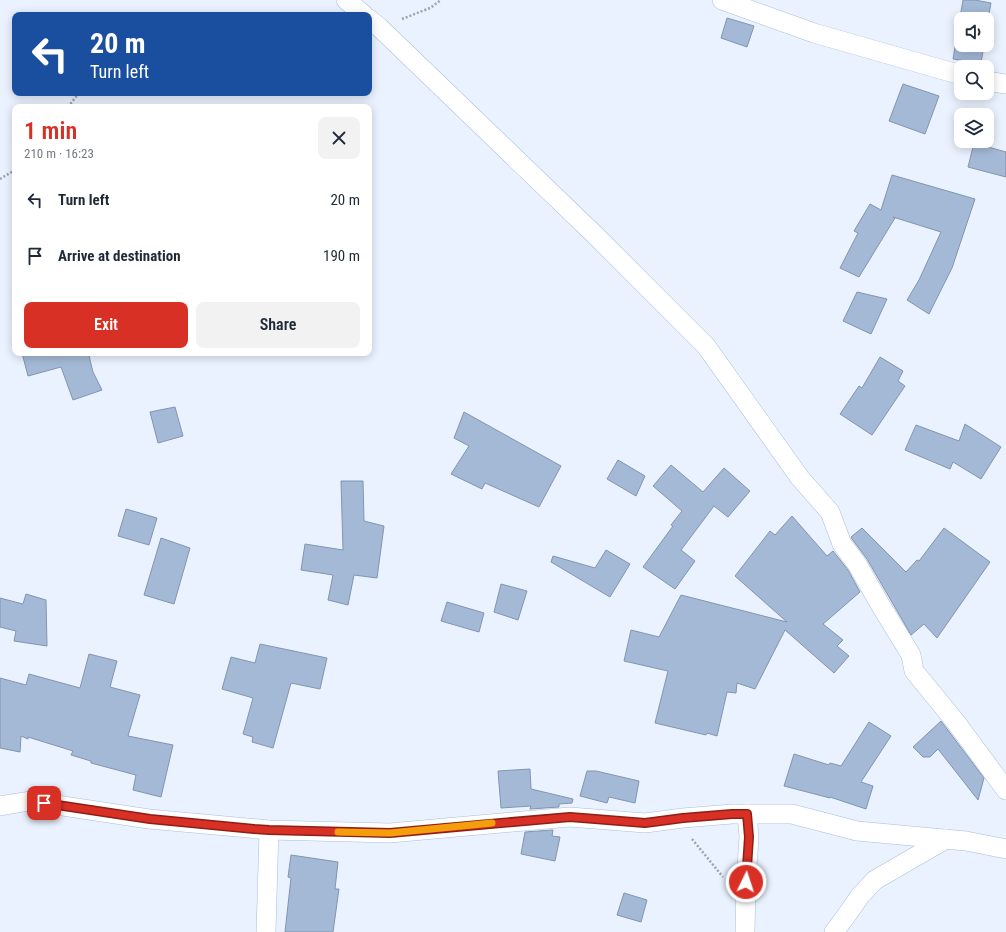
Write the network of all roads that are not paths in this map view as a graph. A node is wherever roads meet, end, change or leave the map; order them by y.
1 (346, 0) edge
2 (722, 0) edge
3 (360, 12) edge
4 (374, 23) edge
5 (954, 73) edge
6 (994, 82) edge
7 (1006, 84) edge
8 (1006, 790) edge
9 (0, 806) edge
10 (747, 814) junction
11 (269, 830) junction
12 (946, 839) junction
13 (1006, 849) edge
14 (266, 932) edge
15 (744, 932) edge
16 (834, 932) edge

1 - 3 street
2 - 5 street
4 - 8 street
6 - 7 street
9 - 11 street
10 - 11 street
10 - 12 street
10 - 15 street
11 - 14 street
12 - 13 street
12 - 16 street

